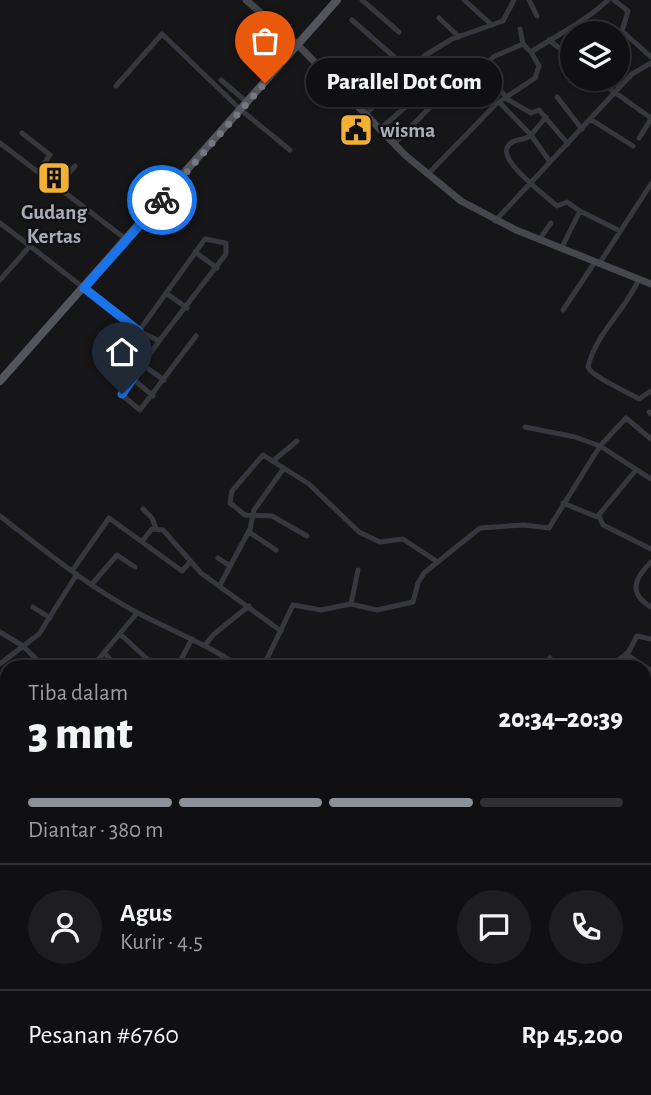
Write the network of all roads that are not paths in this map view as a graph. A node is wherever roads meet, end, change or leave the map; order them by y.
1 (246, 0) edge
2 (337, 0) edge
3 (362, 0) edge
4 (464, 0) edge
5 (514, 0) edge
6 (529, 0) edge
7 (608, 0) edge
8 (614, 0) edge
9 (537, 16) dead end
10 (439, 18) dead end
11 (352, 20) dead end
12 (492, 25) junction
13 (279, 29) junction
14 (520, 29) dead end
15 (399, 32) dead end
16 (459, 37) junction
17 (273, 38) dead end
18 (549, 40) junction
19 (523, 44) junction
20 (299, 46) junction
21 (560, 49) edge
22 (531, 52) junction
23 (651, 57) edge
24 (651, 63) edge
25 (408, 69) junction
26 (478, 74) junction
27 (630, 76) edge
28 (221, 80) dead end
29 (116, 86) dead end
30 (611, 91) edge
31 (615, 91) edge
32 (613, 93) junction
33 (557, 97) dead end
34 (437, 99) junction
35 (503, 99) junction
36 (248, 103) junction
37 (241, 110) junction
38 (366, 114) junction
39 (546, 117) junction
40 (590, 119) junction
41 (651, 119) edge
42 (582, 128) junction
43 (380, 129) junction
44 (22, 133) dead end
45 (531, 135) junction
46 (639, 138) dead end
47 (0, 143) edge
48 (394, 144) junction
49 (568, 145) junction
50 (633, 146) dead end
51 (290, 150) dead end
52 (550, 162) junction
53 (75, 166) dead end
54 (38, 172) junction
55 (428, 174) junction
56 (532, 181) junction
57 (651, 184) edge
58 (57, 187) junction
59 (580, 211) junction
60 (495, 220) junction
61 (0, 223) edge
62 (551, 223) dead end
63 (620, 231) junction
64 (127, 240) junction
65 (539, 240) junction
66 (30, 246) junction
67 (561, 249) junction
68 (195, 253) junction
69 (597, 263) junction
70 (217, 268) junction
71 (639, 279) junction
72 (0, 280) edge
73 (651, 284) edge
74 (84, 288) junction
75 (166, 293) junction
76 (187, 308) junction
77 (563, 310) dead end
78 (139, 331) junction
79 (196, 336) dead end
80 (160, 340) junction
81 (141, 368) junction
82 (133, 379) junction
83 (164, 380) junction
84 (0, 381) edge
85 (651, 391) edge
86 (153, 396) junction
87 (524, 428) dead end
88 (651, 439) edge
89 (297, 440) dead end
90 (600, 446) junction
91 (273, 461) junction
92 (284, 468) junction
93 (636, 470) junction
94 (651, 478) edge
95 (564, 502) junction
96 (143, 509) dead end
97 (0, 516) edge
98 (252, 516) junction
99 (598, 516) junction
100 (153, 530) junction
101 (249, 532) junction
102 (307, 536) dead end
103 (143, 540) junction
104 (651, 549) edge
105 (276, 550) dead end
106 (218, 558) dead end
107 (436, 561) junction
108 (190, 562) junction
109 (651, 562) edge
110 (230, 565) junction
111 (135, 567) dead end
112 (358, 570) dead end
113 (74, 573) junction
114 (92, 584) junction
115 (220, 585) junction
116 (351, 604) junction
117 (249, 606) junction
118 (33, 607) dead end
119 (651, 607) edge
120 (136, 612) junction
121 (50, 618) junction
122 (281, 631) junction
123 (0, 632) edge
124 (120, 634) junction
125 (192, 639) junction
126 (651, 639) edge
127 (206, 644) junction
128 (23, 646) junction
129 (105, 653) junction
130 (626, 654) junction
131 (224, 656) junction
132 (550, 657) dead end
133 (5, 660) edge
134 (37, 660) edge
135 (98, 660) edge
136 (110, 660) edge
137 (148, 660) edge
138 (181, 660) edge
139 (221, 660) edge
140 (230, 660) edge
141 (266, 660) edge
142 (548, 660) edge
143 (619, 660) edge
144 (635, 660) edge

1 - 13 main road
2 - 20 main road
3 - 15 street
4 - 12 street
5 - 12 street
6 - 9 street
7 - 18 street
8 - 23 street
10 - 16 street
11 - 25 street
12 - 16 street
13 - 17 street
13 - 20 main road
14 - 19 street
16 - 25 street
18 - 21 street
18 - 22 street
19 - 22 street
19 - 26 street
20 - 36 main road
20 - 38 main road
22 - 35 street
24 - 27 street
25 - 38 street
26 - 34 street
26 - 35 street
28 - 36 street
29 - 37 street
30 - 32 street
31 - 32 street
32 - 40 street
32 - 41 street
33 - 42 street
34 - 43 street
34 - 48 street
35 - 39 street
35 - 45 street
35 - 55 street
36 - 37 main road
37 - 51 street
37 - 64 main road
38 - 43 main road
39 - 45 street
39 - 49 street
40 - 42 street
40 - 50 street
41 - 46 street
42 - 49 street
43 - 48 main road
44 - 54 street
45 - 52 street
45 - 56 street
47 - 54 street
48 - 55 main road
49 - 52 street
52 - 56 street
53 - 58 street
54 - 58 street
55 - 60 main road
56 - 59 street
56 - 60 street
57 - 63 street
58 - 64 street
59 - 63 street
59 - 67 street
60 - 65 main road
61 - 66 street
62 - 65 street
63 - 69 street
64 - 74 main road
65 - 67 main road
66 - 72 street
66 - 74 street
67 - 69 main road
68 - 70 street
68 - 70 street
68 - 75 street
69 - 71 main road
69 - 77 street
70 - 76 street
71 - 73 main road
71 - 85 street
74 - 78 street
74 - 84 main road
75 - 76 street
75 - 78 street
76 - 80 street
78 - 80 street
78 - 81 street
79 - 83 street
80 - 81 street
81 - 82 street
81 - 83 street
82 - 86 street
82 - 86 street
83 - 86 street
87 - 90 street
88 - 90 street
89 - 91 street
90 - 93 street
90 - 95 street
91 - 92 street
91 - 98 street
92 - 98 street
92 - 107 street
93 - 94 street
93 - 99 street
95 - 99 street
95 - 107 street
96 - 100 street
97 - 113 street
98 - 101 street
98 - 102 street
99 - 104 street
100 - 103 street
100 - 108 street
101 - 105 street
101 - 110 street
103 - 108 street
103 - 113 street
106 - 110 street
107 - 116 street
108 - 115 street
109 - 119 street
110 - 115 street
111 - 114 street
112 - 116 street
113 - 114 street
113 - 121 street
114 - 120 street
115 - 117 street
116 - 122 street
117 - 122 street
117 - 127 street
118 - 121 street
120 - 124 street
120 - 125 street
121 - 128 street
122 - 141 street
123 - 128 street
124 - 129 street
124 - 137 street
125 - 127 street
125 - 138 street
126 - 130 street
127 - 131 street
128 - 133 street
128 - 134 street
129 - 135 street
129 - 136 street
130 - 143 street
130 - 144 street
131 - 139 street
131 - 140 street
132 - 142 street

